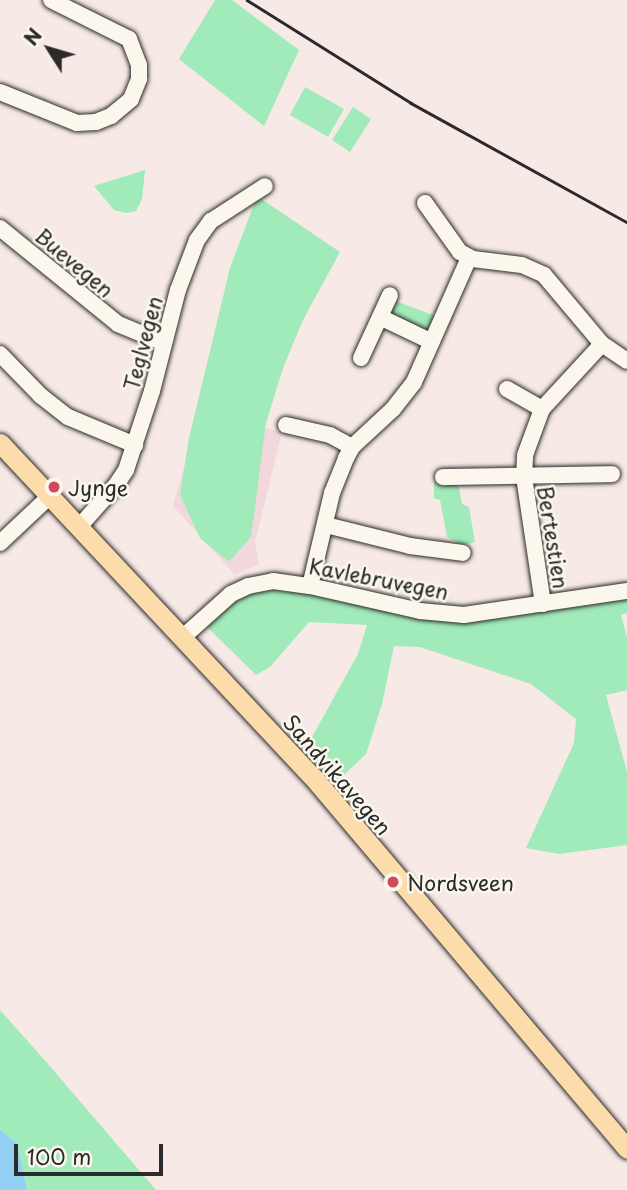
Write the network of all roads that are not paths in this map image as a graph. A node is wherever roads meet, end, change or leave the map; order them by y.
1 (51, 0) edge
2 (0, 92) edge
3 (265, 186) dead end
4 (425, 203) dead end
5 (0, 228) edge
6 (469, 258) junction
7 (390, 295) dead end
8 (382, 317) junction
9 (432, 342) junction
10 (164, 343) junction
11 (602, 344) junction
12 (0, 354) edge
13 (361, 358) dead end
14 (627, 361) edge
15 (508, 389) dead end
16 (542, 409) junction
17 (286, 425) dead end
18 (0, 443) edge
19 (135, 445) junction
20 (352, 447) junction
21 (612, 474) dead end
22 (443, 477) dead end
23 (524, 477) junction
24 (50, 496) junction
25 (326, 525) junction
26 (79, 527) junction
27 (0, 543) edge
28 (463, 552) dead end
29 (310, 586) junction
30 (627, 591) edge
31 (543, 604) junction
32 (182, 638) junction
33 (627, 1149) edge

1 - 2 street
3 - 10 street, Teglvegen
4 - 6 street
5 - 10 street, Buevegen
6 - 9 street
6 - 11 street
7 - 8 street
8 - 9 street
8 - 13 street
9 - 20 street
10 - 19 street, Teglvegen
11 - 14 street
11 - 16 street, Bertestien
12 - 19 street
15 - 16 street
16 - 23 street, Bertestien
17 - 20 street
18 - 24 main road, Sandvikavegen
19 - 26 street, Teglvegen
20 - 25 street
21 - 23 street, Bertestien
22 - 23 street, Bertestien
23 - 31 street, Bertestien
24 - 26 main road, Sandvikavegen
24 - 27 street
25 - 28 street
25 - 29 street
26 - 32 main road, Sandvikavegen
29 - 31 street, Kavlebruvegen
29 - 32 street, Kavlebruvegen
30 - 31 street, Kavlebruvegen
32 - 33 main road, Sandvikavegen

